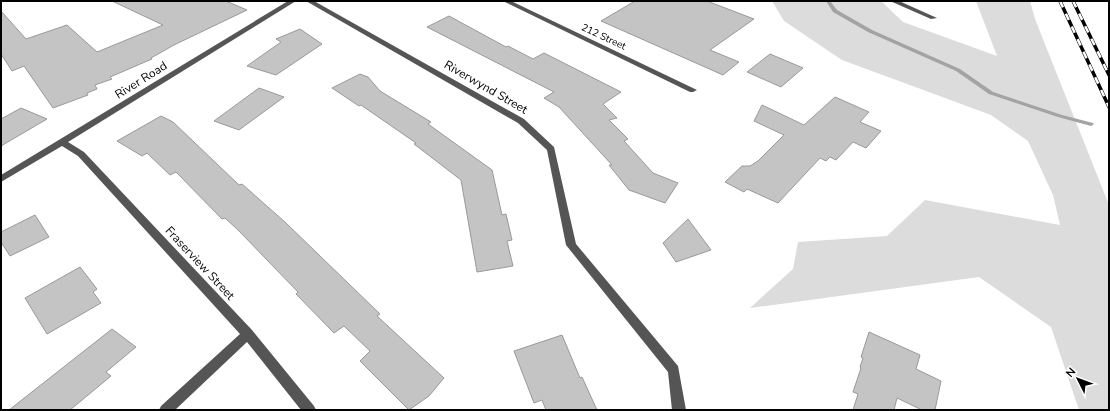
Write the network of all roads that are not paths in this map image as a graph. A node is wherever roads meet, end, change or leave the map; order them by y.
1 (291, 1) edge
2 (309, 1) edge
3 (506, 1) edge
4 (893, 1) edge
5 (933, 18) dead end
6 (693, 90) dead end
7 (63, 143) junction
8 (1, 179) edge
9 (248, 334) junction
10 (166, 410) edge
11 (309, 410) edge
12 (679, 410) edge

1 - 7 street, River Road
2 - 12 street, Riverwynd Street
3 - 6 street, 212 Street
4 - 5 street
7 - 8 street, River Road
7 - 9 street, Fraserview Street
9 - 10 street
9 - 11 street, Fraserview Street

